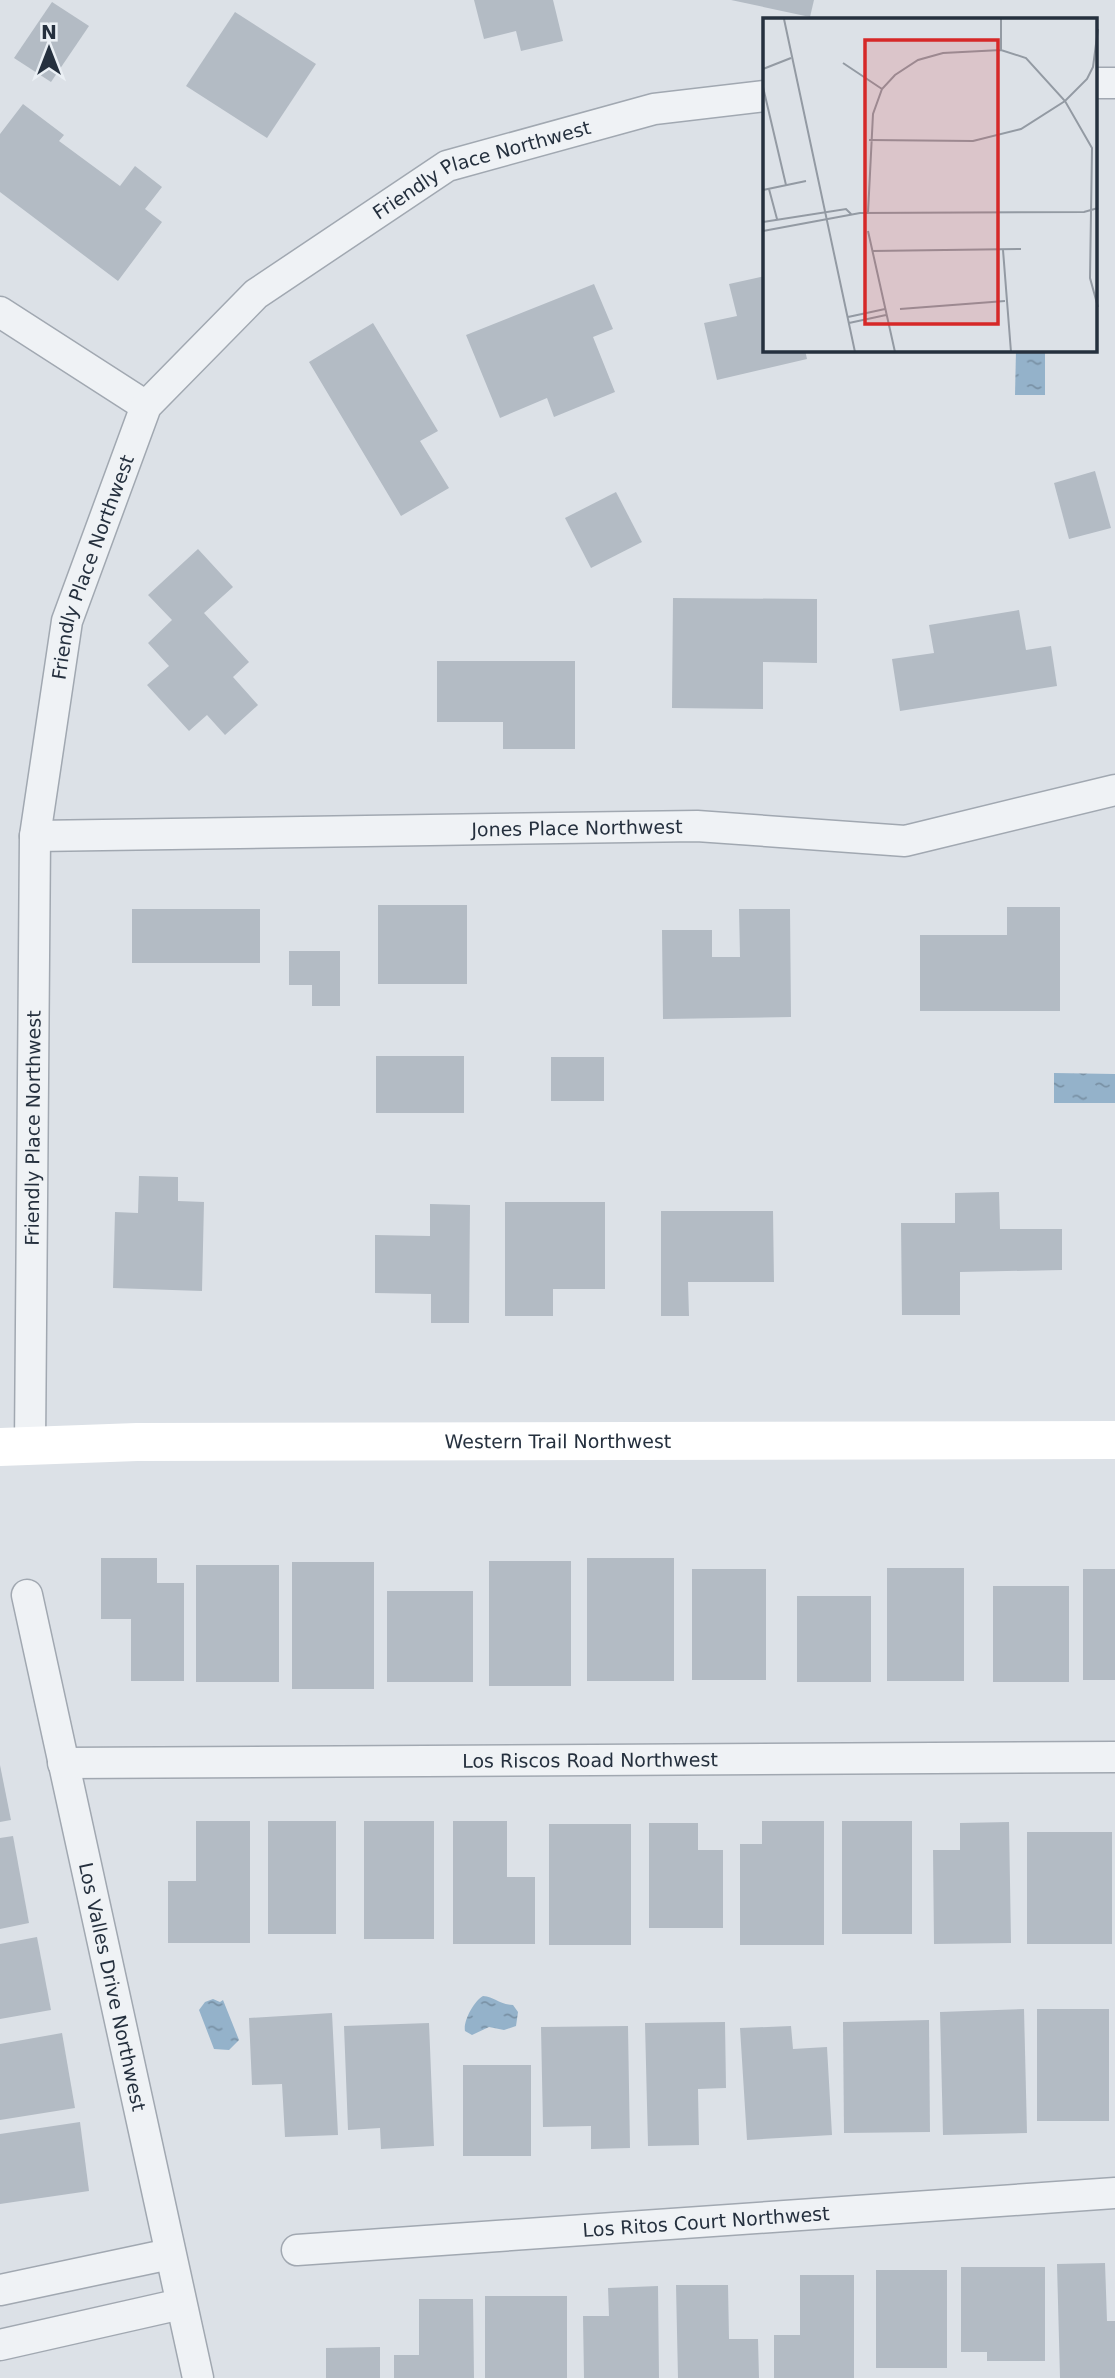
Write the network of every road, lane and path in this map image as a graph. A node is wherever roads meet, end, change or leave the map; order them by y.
1 (763, 96) edge
2 (0, 312) edge
3 (146, 406) junction
4 (1115, 790) edge
5 (35, 836) junction
6 (1115, 1440) edge
7 (15, 1447) edge
8 (27, 1595) dead end
9 (1115, 1757) edge
10 (63, 1763) junction
11 (1115, 2193) edge
12 (297, 2250) dead end
13 (170, 2254) junction
14 (0, 2290) edge
15 (181, 2304) junction
16 (0, 2345) edge
17 (198, 2378) edge

1 - 3 street, Friendly Place Northwest
2 - 3 street
3 - 5 street, Friendly Place Northwest
4 - 5 street, Jones Place Northwest
5 - 7 street, Friendly Place Northwest
6 - 7 main road, Western Trail Northwest
8 - 10 street, Los Valles Drive Northwest
9 - 10 street, Los Riscos Road Northwest
10 - 13 street, Los Valles Drive Northwest
11 - 12 street, Los Ritos Court Northwest
13 - 14 street
13 - 15 street, Los Valles Drive Northwest
15 - 16 street
15 - 17 street, Los Valles Drive Northwest

